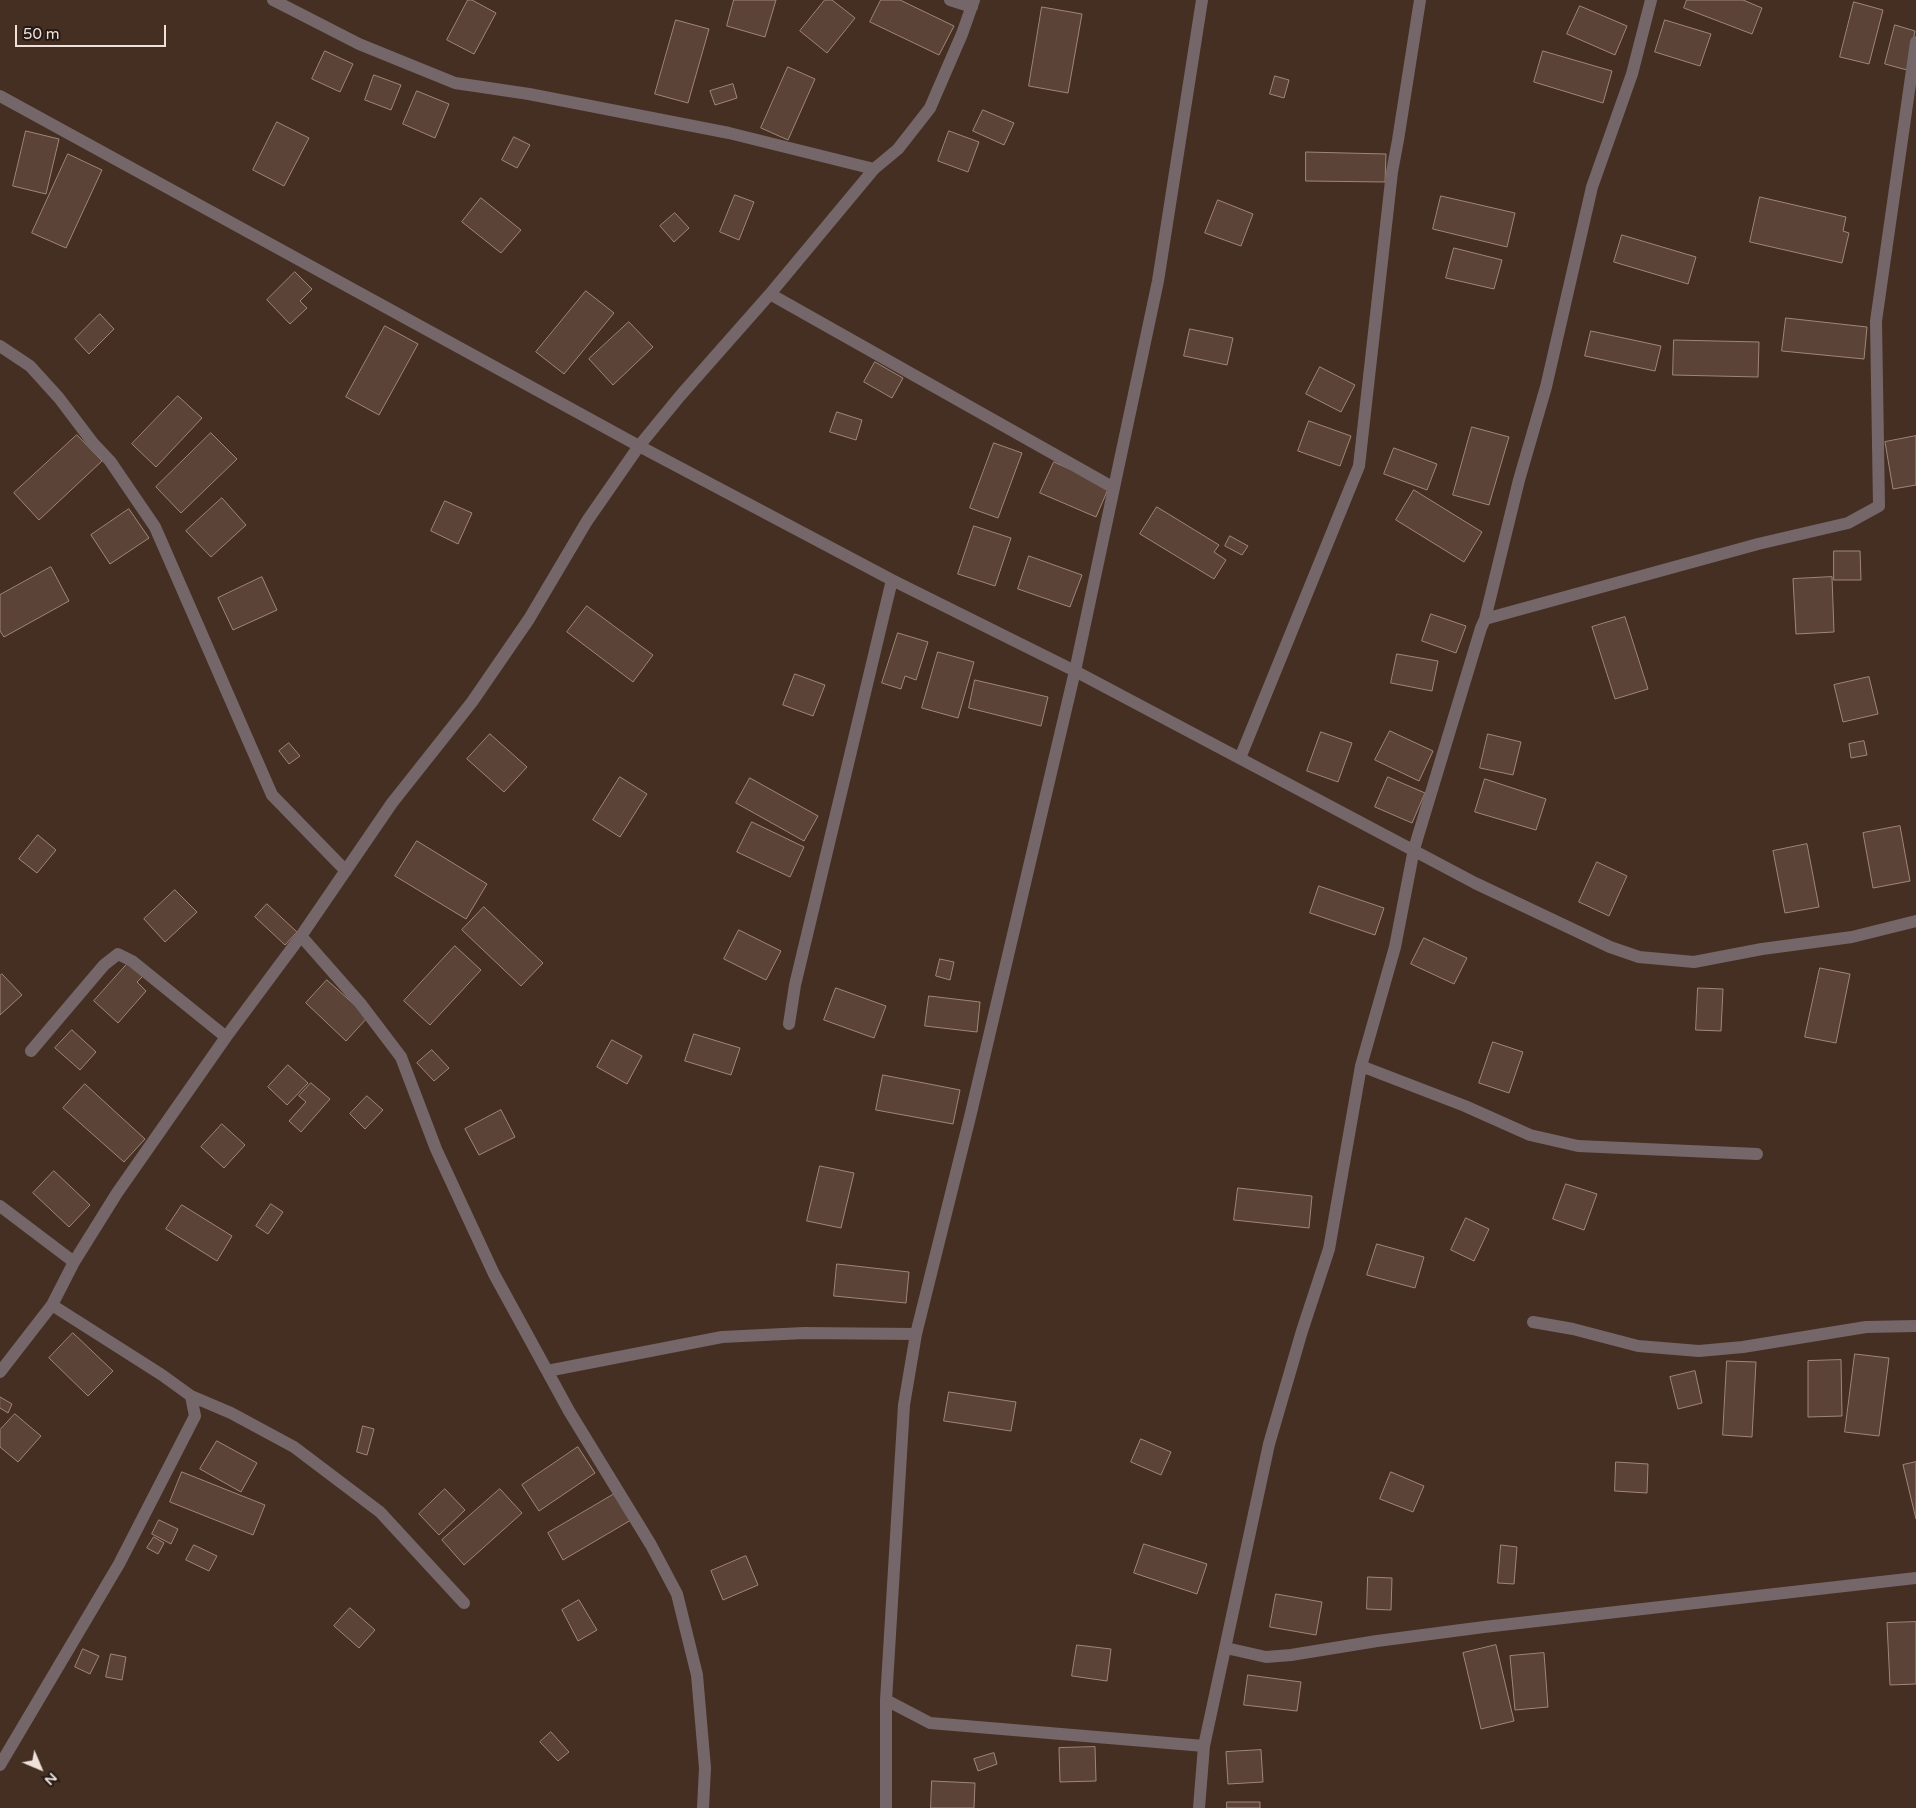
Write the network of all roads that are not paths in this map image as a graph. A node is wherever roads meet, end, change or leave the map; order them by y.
1 (273, 0) edge
2 (950, 0) edge
3 (1202, 0) edge
4 (1420, 0) edge
5 (1651, 0) edge
6 (973, 4) edge
7 (1916, 42) edge
8 (0, 96) edge
9 (874, 169) junction
10 (770, 294) junction
11 (0, 346) edge
12 (639, 446) junction
13 (1114, 488) junction
14 (892, 580) junction
15 (1485, 619) junction
16 (1075, 671) junction
17 (1240, 758) junction
18 (1414, 849) junction
19 (346, 871) junction
20 (1916, 921) edge
21 (300, 936) junction
22 (789, 1024) dead end
23 (226, 1037) junction
24 (32, 1051) dead end
25 (1361, 1066) junction
26 (1757, 1154) dead end
27 (0, 1206) edge
28 (74, 1262) junction
29 (52, 1305) junction
30 (1533, 1322) dead end
31 (1916, 1326) edge
32 (916, 1334) junction
33 (547, 1371) junction
34 (0, 1372) edge
35 (192, 1396) junction
36 (1916, 1578) edge
37 (464, 1603) dead end
38 (1226, 1648) junction
39 (886, 1700) junction
40 (1204, 1746) junction
41 (0, 1765) edge
42 (703, 1808) edge
43 (886, 1808) edge
44 (1199, 1808) edge

1 - 9 street
2 - 6 street
3 - 13 street
4 - 17 street
5 - 15 street
6 - 9 street
7 - 15 street
8 - 12 street
9 - 10 street
10 - 12 street
10 - 13 street
11 - 19 street
12 - 14 street
12 - 19 street
13 - 16 street
14 - 16 street
14 - 22 street
15 - 18 street
16 - 17 street
16 - 32 street
17 - 18 street
18 - 20 street
18 - 25 street
19 - 21 street
21 - 23 street
21 - 33 street
23 - 24 street
23 - 28 street
25 - 26 street
25 - 38 street
27 - 28 street
28 - 29 street
29 - 34 street
29 - 35 street
30 - 31 street
32 - 33 street
32 - 39 street
33 - 42 street
35 - 37 street
35 - 41 street
36 - 38 street
38 - 40 street
39 - 40 street
39 - 43 street
40 - 44 street

